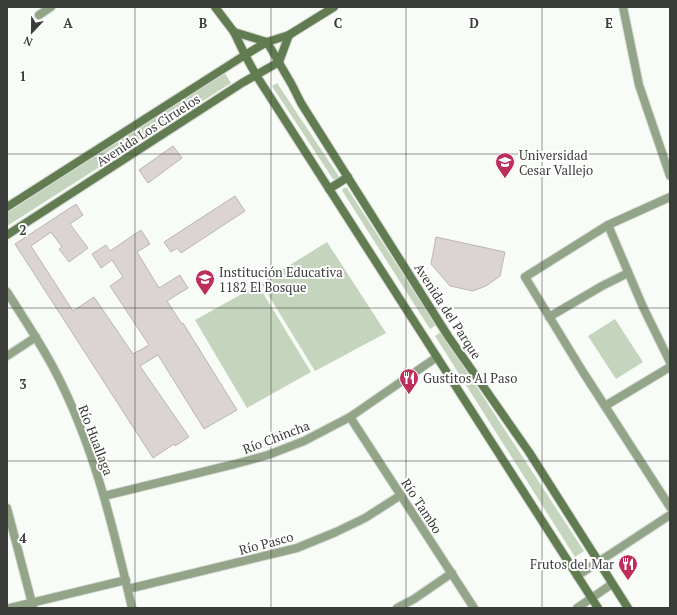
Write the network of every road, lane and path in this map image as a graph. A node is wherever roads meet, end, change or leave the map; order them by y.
1 (52, 7) edge
2 (215, 7) edge
3 (334, 7) edge
4 (623, 7) edge
5 (39, 15) dead end
6 (234, 32) junction
7 (289, 35) junction
8 (267, 42) junction
9 (245, 55) junction
10 (279, 62) junction
11 (256, 75) junction
12 (670, 176) edge
13 (348, 177) junction
14 (329, 189) junction
15 (670, 197) edge
16 (7, 207) edge
17 (608, 225) junction
18 (7, 235) edge
19 (628, 273) junction
20 (7, 292) edge
21 (549, 317) junction
22 (36, 337) junction
23 (7, 356) edge
24 (437, 358) junction
25 (670, 362) edge
26 (670, 367) edge
27 (605, 406) junction
28 (350, 417) junction
29 (401, 495) junction
30 (104, 496) junction
31 (670, 507) edge
32 (7, 508) edge
33 (670, 515) edge
34 (598, 562) junction
35 (452, 574) junction
36 (577, 576) junction
37 (126, 580) junction
38 (612, 584) junction
39 (128, 589) junction
40 (592, 598) junction
41 (32, 606) edge
42 (10, 608) edge
43 (132, 608) edge
44 (397, 608) edge
45 (474, 608) edge
46 (577, 608) edge
47 (598, 608) edge
48 (628, 608) edge

1 - 5 street
2 - 6 main road
3 - 7 main road, Avenida Los Ciruelos
4 - 12 street
6 - 8 main road
6 - 9 main road
7 - 8 main road, Avenida Los Ciruelos
7 - 10 main road
8 - 9 main road, Avenida Los Ciruelos
8 - 10 main road, Avenida del Parque
9 - 11 main road
9 - 16 main road, Avenida Los Ciruelos
10 - 11 main road, Avenida Los Ciruelos
10 - 13 main road, Avenida del Parque
11 - 14 main road
11 - 18 main road, Avenida Los Ciruelos
13 - 14 main road
13 - 34 main road, Avenida del Parque
14 - 24 main road
15 - 17 street
17 - 19 street
17 - 21 street
19 - 21 street
19 - 25 street
20 - 22 street, Río Huallaga
21 - 27 street
22 - 23 street
22 - 30 street, Río Huallaga
24 - 28 street, Río Chincha
24 - 36 main road
26 - 27 street
27 - 31 street
28 - 29 street, Río Tambo
28 - 30 street, Río Chincha
29 - 35 street, Río Tambo
29 - 39 street, Río Pasco
30 - 37 street, Río Huallaga
32 - 41 street
33 - 34 street
34 - 36 street
34 - 38 main road, Avenida del Parque
35 - 44 street
35 - 45 street, Río Tambo
36 - 40 main road
37 - 39 street, Río Huallaga
37 - 41 street
38 - 40 street
38 - 48 main road, Avenida del Parque
39 - 43 street, Río Huallaga
40 - 46 street
40 - 47 main road
41 - 42 street

